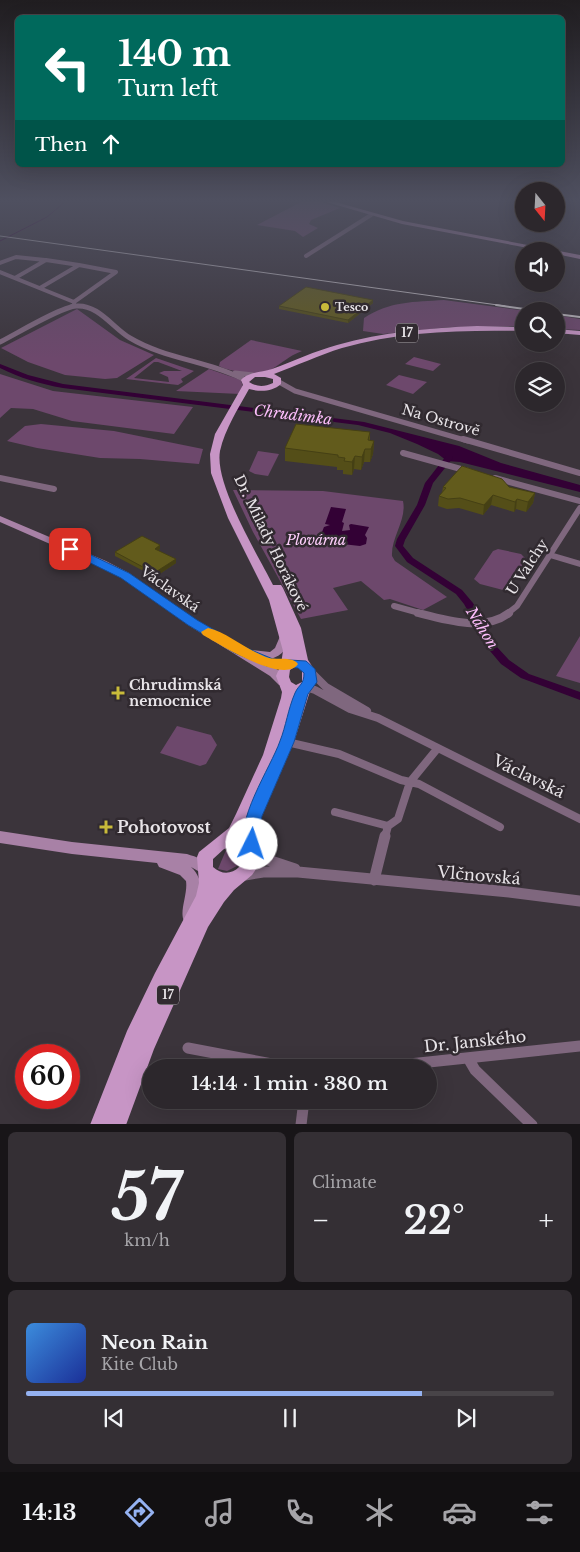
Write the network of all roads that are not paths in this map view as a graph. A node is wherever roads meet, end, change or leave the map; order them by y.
1 (310, 253) edge
2 (565, 254) edge
3 (306, 256) dead end
4 (580, 257) edge
5 (46, 260) junction
6 (0, 263) edge
7 (79, 265) junction
8 (0, 272) edge
9 (15, 278) junction
10 (40, 288) junction
11 (74, 303) junction
12 (515, 329) edge
13 (565, 332) edge
14 (580, 333) edge
15 (0, 342) edge
16 (294, 364) junction
17 (230, 372) junction
18 (266, 374) junction
19 (253, 375) junction
20 (278, 380) junction
21 (246, 383) junction
22 (266, 388) junction
23 (295, 390) junction
24 (243, 399) junction
25 (403, 453) dead end
26 (215, 458) junction
27 (473, 473) edge
28 (580, 473) edge
29 (492, 477) edge
30 (0, 478) edge
31 (54, 489) dead end
32 (580, 501) edge
33 (580, 508) edge
34 (0, 519) edge
35 (550, 555) junction
36 (580, 564) edge
37 (394, 606) dead end
38 (286, 637) junction
39 (240, 650) junction
40 (287, 665) junction
41 (309, 670) junction
42 (284, 683) junction
43 (305, 687) junction
44 (378, 718) junction
45 (287, 742) junction
46 (437, 748) junction
47 (410, 782) junction
48 (334, 812) dead end
49 (580, 819) edge
50 (388, 826) junction
51 (500, 827) dead end
52 (0, 837) edge
53 (218, 844) junction
54 (253, 848) junction
55 (92, 850) junction
56 (126, 855) junction
57 (206, 870) junction
58 (317, 874) junction
59 (239, 876) junction
60 (374, 880) junction
61 (580, 901) edge
62 (186, 931) junction
63 (580, 1046) edge
64 (188, 1048) dead end
65 (468, 1058) junction
66 (246, 1059) edge
67 (437, 1061) edge
68 (303, 1109) edge
69 (100, 1124) edge
70 (116, 1124) edge
71 (301, 1124) edge
72 (532, 1124) edge

1 - 3 street
2 - 4 street
5 - 6 street
5 - 7 street
5 - 9 street
7 - 10 street
7 - 11 street
8 - 9 street
9 - 10 street
10 - 11 street
11 - 15 street
11 - 17 street
12 - 16 main road, 17
13 - 14 main road
16 - 18 main road, 17
16 - 20 main road, 17
17 - 19 street
17 - 21 street
18 - 19 main road, 17
18 - 20 main road, 17
19 - 21 main road, 17
20 - 22 main road, 17
20 - 23 street, Na Ostrově
21 - 22 main road
21 - 24 main road, 17
22 - 23 street, Na Ostrově
22 - 24 main road, 17
23 - 28 street, Na Ostrově
24 - 26 main road, Dr. Milady Horákové / 17
25 - 27 street
26 - 38 main road, Dr. Milady Horákové / 17
26 - 41 main road, Dr. Milady Horákové
29 - 32 street
30 - 31 street
33 - 35 street, U Valchy
34 - 39 street, Václavská
35 - 36 street
35 - 37 street, U Valchy
38 - 39 street
38 - 40 main road, Dr. Milady Horákové / 17
39 - 40 street, Václavská
39 - 42 street, Václavská
40 - 41 main road
40 - 42 main road
41 - 43 main road
41 - 44 street, Václavská
42 - 43 main road
42 - 53 main road
43 - 44 street, Václavská
43 - 45 main road
44 - 46 street, Václavská
45 - 47 street
45 - 54 main road
46 - 47 street
46 - 49 street, Václavská
47 - 50 street
47 - 51 street
48 - 50 street
50 - 60 street
52 - 55 street
53 - 54 main road
53 - 55 street
53 - 57 main road
54 - 58 street, Vlčnovská
54 - 59 main road
55 - 56 street
56 - 57 street
56 - 62 street
57 - 59 main road
57 - 62 main road, 17
58 - 59 street, Vlčnovská
58 - 60 street, Vlčnovská
59 - 70 main road, 17
60 - 61 street, Vlčnovská
62 - 69 main road, 17
63 - 65 street, Dr. Janského
64 - 66 street
65 - 67 street, Dr. Janského
65 - 72 street
68 - 71 street

